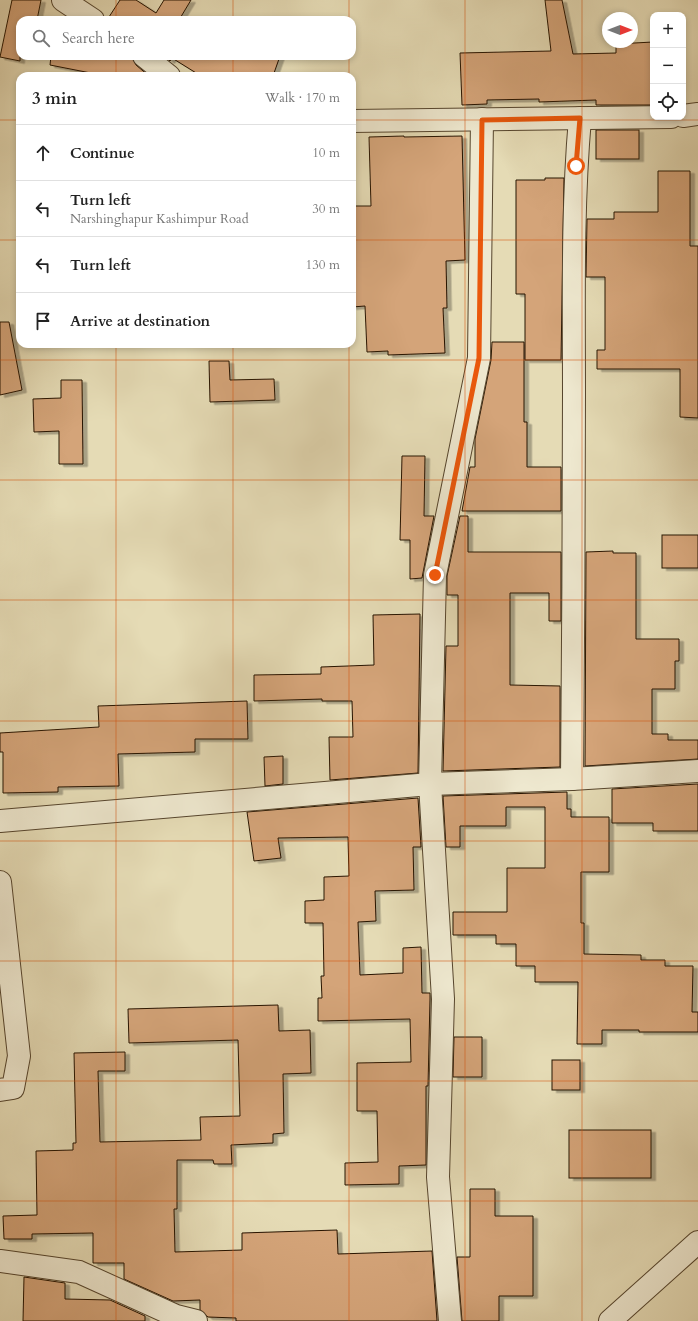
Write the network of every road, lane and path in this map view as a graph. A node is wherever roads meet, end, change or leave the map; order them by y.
1 (63, 0) edge
2 (87, 16) edge
3 (149, 60) edge
4 (164, 72) edge
5 (698, 114) edge
6 (686, 116) edge
7 (650, 117) edge
8 (580, 118) junction
9 (482, 120) junction
10 (356, 122) edge
11 (698, 771) edge
12 (572, 779) junction
13 (430, 784) junction
14 (0, 821) edge
15 (0, 882) edge
16 (0, 1090) edge
17 (698, 1242) edge
18 (0, 1261) edge
19 (196, 1321) edge
20 (450, 1321) edge
21 (610, 1321) edge

1 - 2 street
3 - 4 street
5 - 6 street
7 - 8 street
8 - 9 street
8 - 12 street
9 - 10 street
9 - 13 street
11 - 12 street
12 - 13 street
13 - 14 street
13 - 20 street
15 - 16 street
17 - 21 street
18 - 19 street

